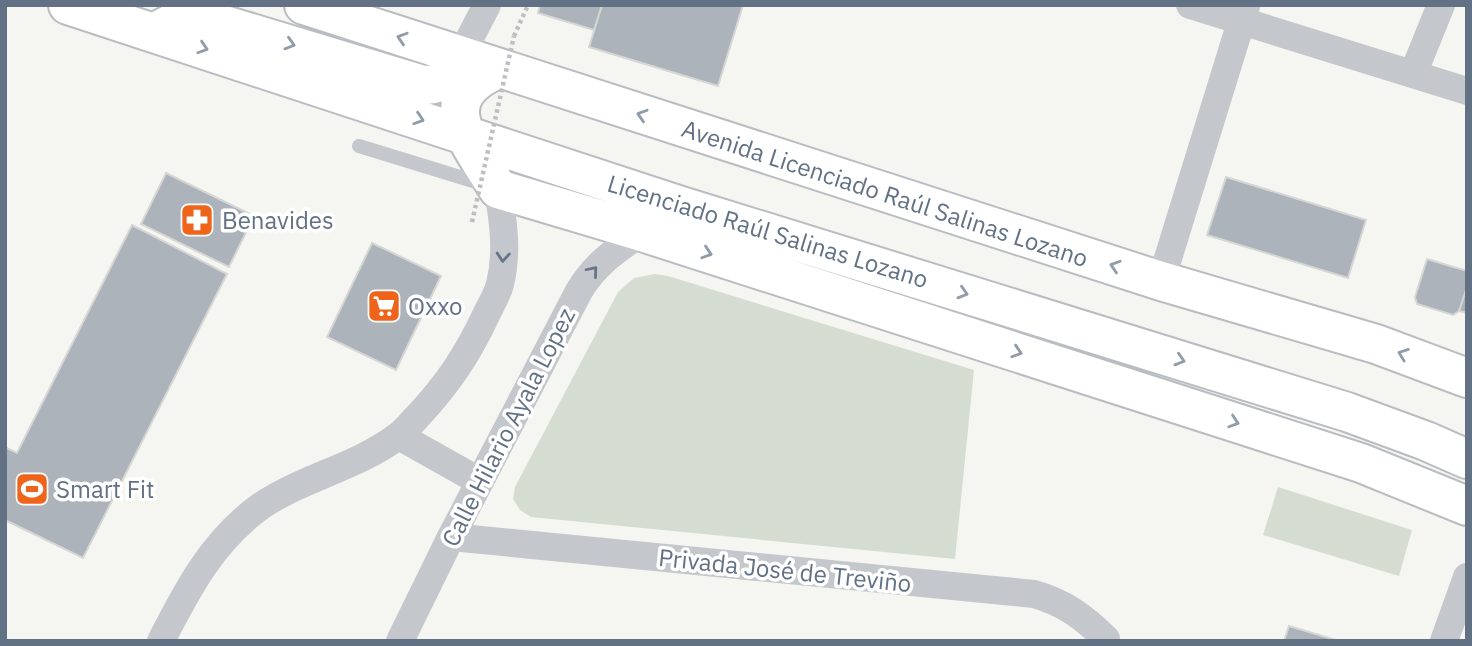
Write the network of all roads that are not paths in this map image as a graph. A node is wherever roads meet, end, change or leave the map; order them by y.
1 (68, 5) edge
2 (304, 5) edge
3 (486, 5) edge
4 (1190, 5) edge
5 (1441, 5) edge
6 (1243, 13) edge
7 (155, 32) junction
8 (460, 57) junction
9 (498, 69) junction
10 (1413, 74) junction
11 (1467, 91) edge
12 (464, 134) junction
13 (359, 146) dead end
14 (498, 189) junction
15 (642, 232) junction
16 (1161, 281) junction
17 (1467, 378) edge
18 (398, 436) junction
19 (1467, 459) edge
20 (479, 481) junction
21 (1467, 506) edge
22 (451, 537) junction
23 (1467, 577) edge
24 (1106, 639) dead end
25 (161, 641) edge
26 (400, 641) edge
27 (1444, 641) edge

1 - 7 main road, Licenciado Raúl Salinas Lozano
8 -> 2 main road, Avenida Licenciado Raúl Salinas Lozano
3 - 8 street
4 - 6 street
5 - 10 street
6 - 10 street
6 - 16 street
7 -> 8 main road
7 -> 12 main road, Licenciado Raúl Salinas Lozano
8 - 9 main road, Avenida Licenciado Raúl Salinas Lozano
9 - 12 main road
16 -> 9 main road, Avenida Licenciado Raúl Salinas Lozano
10 - 11 street
12 - 14 main road
12 -> 19 main road, Licenciado Raúl Salinas Lozano
13 - 14 lane
14 - 15 main road
14 -> 18 street
20 -> 15 street, Calle Hilario Ayala Lopez
15 -> 21 main road
17 -> 16 main road, Avenida Licenciado Raúl Salinas Lozano
18 - 20 street
18 - 25 street
20 - 22 street, Calle Hilario Ayala Lopez
22 - 24 street, Privada José de Treviño
22 - 26 street, Calle Hilario Ayala Lopez
23 - 27 street

